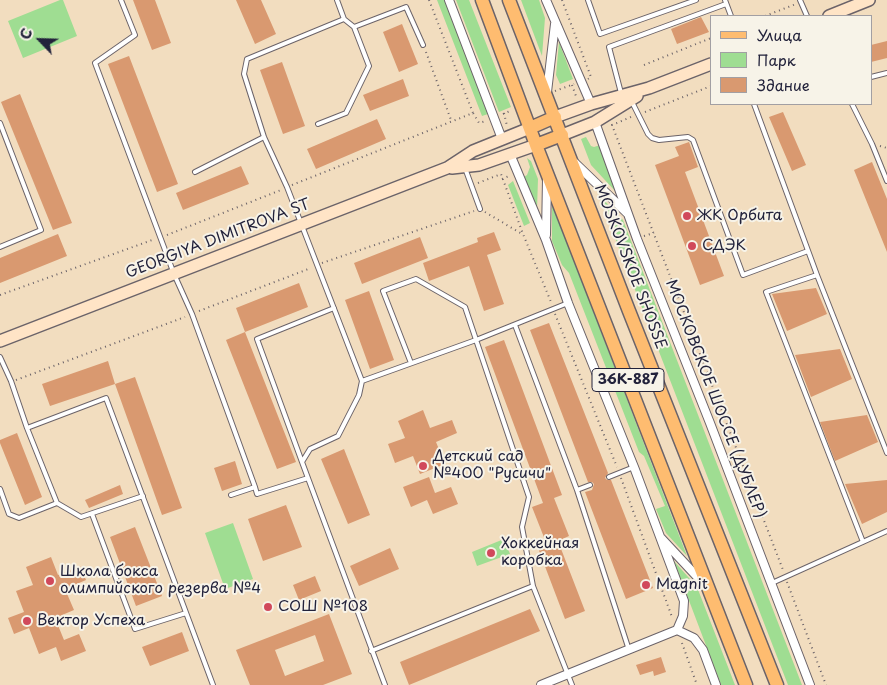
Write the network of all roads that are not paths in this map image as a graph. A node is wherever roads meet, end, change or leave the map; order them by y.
1 (121, 0) edge
2 (337, 0) edge
3 (450, 0) edge
4 (482, 0) edge
5 (509, 0) edge
6 (546, 0) edge
7 (588, 0) edge
8 (696, 0) edge
9 (869, 0) edge
10 (801, 1) edge
11 (725, 2) edge
12 (731, 15) edge
13 (807, 15) edge
14 (832, 15) edge
15 (344, 19) junction
16 (555, 22) junction
17 (354, 27) junction
18 (423, 45) road end
19 (710, 64) edge
20 (887, 73) edge
21 (872, 77) edge
22 (546, 94) junction
23 (626, 98) junction
24 (591, 104) junction
25 (754, 105) edge
26 (852, 105) edge
27 (555, 118) junction
28 (595, 122) junction
29 (0, 123) edge
30 (318, 124) dead end
31 (530, 128) junction
32 (506, 135) junction
33 (562, 135) junction
34 (264, 137) junction
35 (536, 145) junction
36 (510, 154) junction
37 (571, 159) junction
38 (464, 166) junction
39 (447, 168) junction
40 (547, 171) junction
41 (195, 172) dead end
42 (887, 182) edge
43 (480, 209) road end
44 (628, 214) junction
45 (301, 225) junction
46 (546, 240) junction
47 (0, 247) edge
48 (808, 251) junction
49 (174, 274) junction
50 (817, 276) junction
51 (568, 303) junction
52 (334, 308) junction
53 (515, 325) junction
54 (476, 340) junction
55 (0, 341) edge
56 (0, 357) edge
57 (411, 364) junction
58 (362, 381) junction
59 (27, 428) junction
60 (887, 453) edge
61 (302, 462) junction
62 (634, 467) junction
63 (609, 477) dead end
64 (308, 478) junction
65 (590, 485) dead end
66 (255, 487) junction
67 (0, 489) edge
68 (577, 490) junction
69 (230, 495) dead end
70 (143, 496) junction
71 (57, 503) junction
72 (92, 514) junction
73 (887, 531) edge
74 (658, 535) junction
75 (863, 542) junction
76 (772, 584) junction
77 (533, 586) junction
78 (709, 589) junction
79 (186, 613) junction
80 (678, 630) junction
81 (629, 650) junction
82 (371, 651) junction
83 (569, 674) junction
84 (213, 685) edge
85 (384, 685) edge
86 (541, 685) edge
87 (572, 685) edge
88 (716, 685) edge
89 (746, 685) edge
90 (777, 685) edge
91 (810, 685) edge

1 - 49 lane
2 - 15 lane
3 - 32 street
4 - 31 main road, 36К-887
5 - 22 main road, MOSKOVSKOE SHOSSE / 36К-887
6 - 16 street
7 - 8 lane
9 - 14 main road
10 - 13 lane
11 - 12 lane
11 - 23 lane
15 - 17 lane
15 - 34 lane
16 - 22 street
16 - 24 street
17 - 18 lane
17 - 30 lane
19 - 23 main road, GEORGIYA DIMITROVA ST
20 - 21 lane
22 - 27 main road, MOSKOVSKOE SHOSSE / 36К-887
23 - 24 main road, GEORGIYA DIMITROVA ST
23 - 28 main road, GEORGIYA DIMITROVA ST
23 - 48 lane
24 - 27 main road, GEORGIYA DIMITROVA ST
25 - 48 lane
26 - 42 lane
27 - 31 main road, GEORGIYA DIMITROVA ST
27 - 33 main road, MOSKOVSKOE SHOSSE / 36К-887
28 - 33 main road, GEORGIYA DIMITROVA ST
28 - 44 street, МОСКОВСКОЕ ШОССЕ (ДУБЛЕР)
29 - 47 lane
31 - 32 main road, GEORGIYA DIMITROVA ST
31 - 35 main road, 36К-887
32 - 39 main road, GEORGIYA DIMITROVA ST
33 - 35 main road, GEORGIYA DIMITROVA ST
33 - 37 main road, MOSKOVSKOE SHOSSE / 36К-887
34 - 41 lane
34 - 45 lane
35 - 36 main road, GEORGIYA DIMITROVA ST
35 - 40 main road, 36К-887
36 - 38 main road, GEORGIYA DIMITROVA ST
36 - 46 street
37 - 44 street
37 - 90 main road, MOSKOVSKOE SHOSSE / 36К-887
38 - 39 main road, GEORGIYA DIMITROVA ST
38 - 43 lane
39 - 45 main road, GEORGIYA DIMITROVA ST
40 - 46 street
40 - 78 main road, 36К-887
44 - 76 street, МОСКОВСКОЕ ШОССЕ (ДУБЛЕР)
45 - 49 main road, GEORGIYA DIMITROVA ST
45 - 52 lane
46 - 51 street
48 - 50 lane
49 - 55 main road, GEORGIYA DIMITROVA ST
49 - 66 lane
50 - 60 lane
50 - 75 lane
51 - 53 lane
51 - 62 street
52 - 58 lane
52 - 61 lane
53 - 54 lane
53 - 68 lane
54 - 57 lane
54 - 57 lane
54 - 77 lane
56 - 59 lane
57 - 58 lane
58 - 61 lane
59 - 70 lane
59 - 71 lane
61 - 64 lane
62 - 63 lane
62 - 74 street
64 - 66 lane
64 - 82 lane
65 - 68 lane
66 - 69 lane
67 - 71 lane
68 - 81 lane
70 - 72 lane
70 - 79 lane
71 - 72 lane
72 - 79 lane
73 - 75 lane
74 - 78 street
74 - 80 street
75 - 76 lane
76 - 91 street, МОСКОВСКОЕ ШОССЕ (ДУБЛЕР)
77 - 82 lane
77 - 83 lane
78 - 89 main road, 36К-887
79 - 84 lane
80 - 81 street
80 - 88 street
81 - 83 street
82 - 85 lane
83 - 86 street
83 - 87 lane

